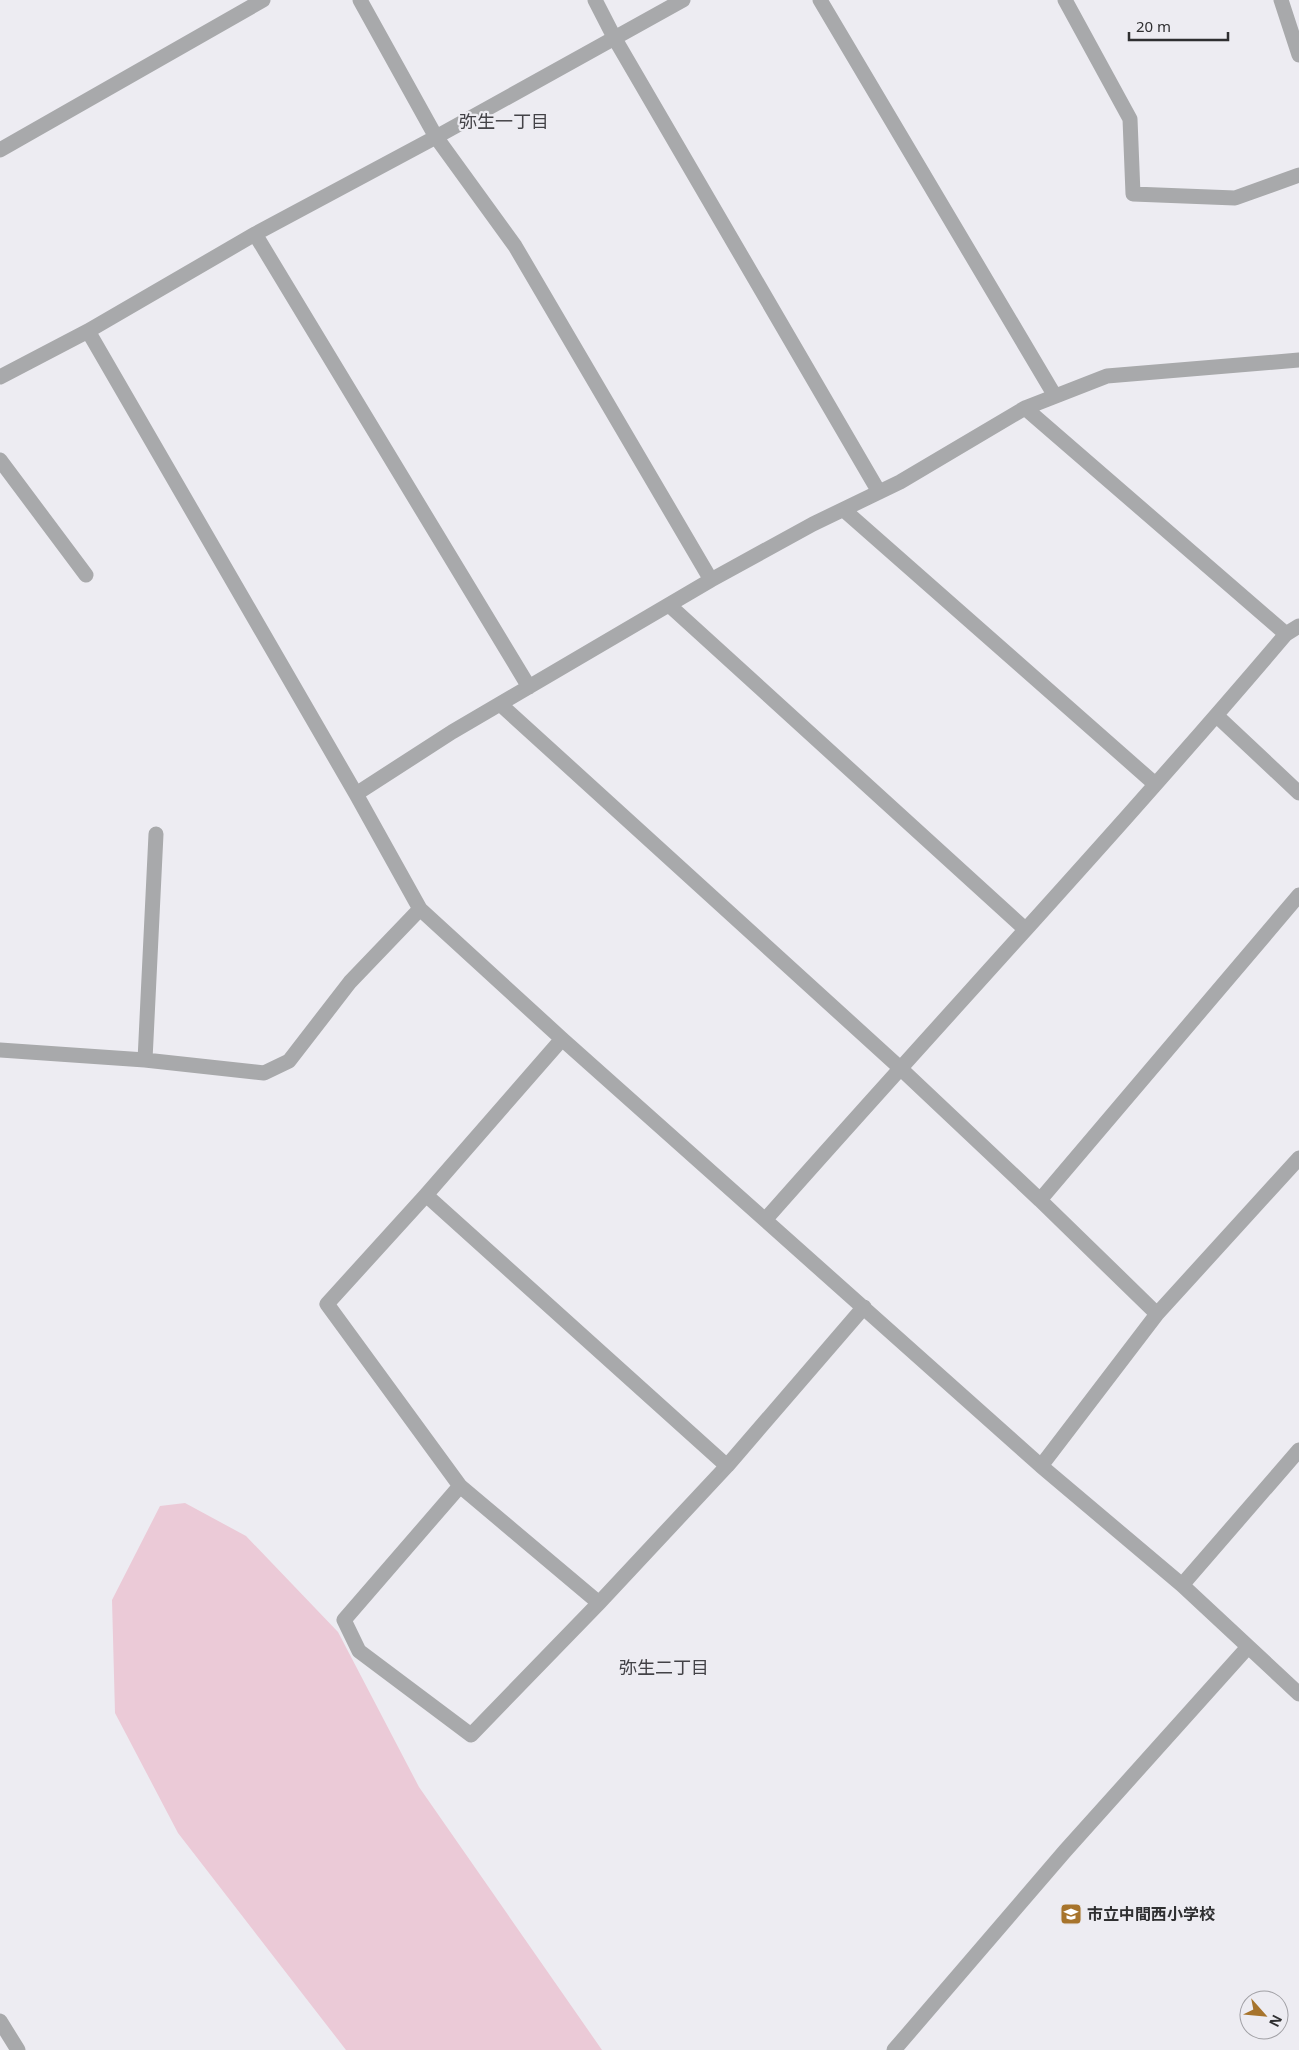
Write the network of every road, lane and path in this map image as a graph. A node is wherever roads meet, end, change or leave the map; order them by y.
1 (263, 0) edge
2 (360, 0) edge
3 (595, 0) edge
4 (683, 0) edge
5 (820, 0) edge
6 (1065, 0) edge
7 (1281, 0) edge
8 (615, 39) junction
9 (1299, 54) edge
10 (436, 137) junction
11 (0, 150) edge
12 (1299, 175) edge
13 (255, 234) junction
14 (88, 330) junction
15 (1299, 360) edge
16 (0, 377) edge
17 (1055, 396) junction
18 (1025, 408) junction
19 (0, 460) edge
20 (879, 492) junction
21 (844, 510) junction
22 (86, 575) dead end
23 (711, 580) junction
24 (669, 605) junction
25 (1293, 630) edge
26 (529, 687) junction
27 (500, 704) junction
28 (1217, 716) junction
29 (1156, 784) junction
30 (1299, 793) edge
31 (356, 794) junction
32 (156, 834) dead end
33 (1299, 895) edge
34 (420, 909) junction
35 (1025, 929) junction
36 (562, 1039) junction
37 (0, 1050) edge
38 (145, 1060) junction
39 (899, 1067) junction
40 (1299, 1158) edge
41 (426, 1195) junction
42 (1040, 1200) junction
43 (765, 1220) junction
44 (864, 1307) junction
45 (1157, 1314) junction
46 (1299, 1450) edge
47 (726, 1466) junction
48 (1041, 1466) junction
49 (460, 1486) junction
50 (1182, 1585) junction
51 (599, 1603) junction
52 (1248, 1646) junction
53 (1299, 1694) edge
54 (0, 2022) edge
55 (18, 2050) edge
56 (894, 2050) edge

1 - 11 street
2 - 10 street
3 - 8 street
4 - 8 street
5 - 17 street
6 - 12 street
7 - 9 street
8 - 10 street
8 - 20 street
10 - 13 street
10 - 23 street
13 - 14 street
13 - 26 street
14 - 16 street
14 - 31 street
15 - 17 street
17 - 18 street
18 - 20 street
18 - 25 street
19 - 22 street
20 - 21 street
21 - 23 street
21 - 29 street
23 - 24 street
24 - 26 street
24 - 35 street
25 - 28 street
26 - 27 street
27 - 31 street
27 - 39 street
28 - 29 street
28 - 30 street
29 - 35 street
31 - 34 street
32 - 38 street
33 - 42 street
34 - 36 street
34 - 38 street
35 - 39 street
36 - 41 street
36 - 43 street
37 - 38 street
39 - 42 street
39 - 43 street
40 - 45 street
41 - 47 street
41 - 49 street
42 - 45 street
43 - 44 street
44 - 47 street
44 - 48 street
45 - 48 street
46 - 50 street
47 - 51 street
48 - 50 street
49 - 51 street
49 - 51 street
50 - 52 street
52 - 53 street
52 - 56 street
54 - 55 street

